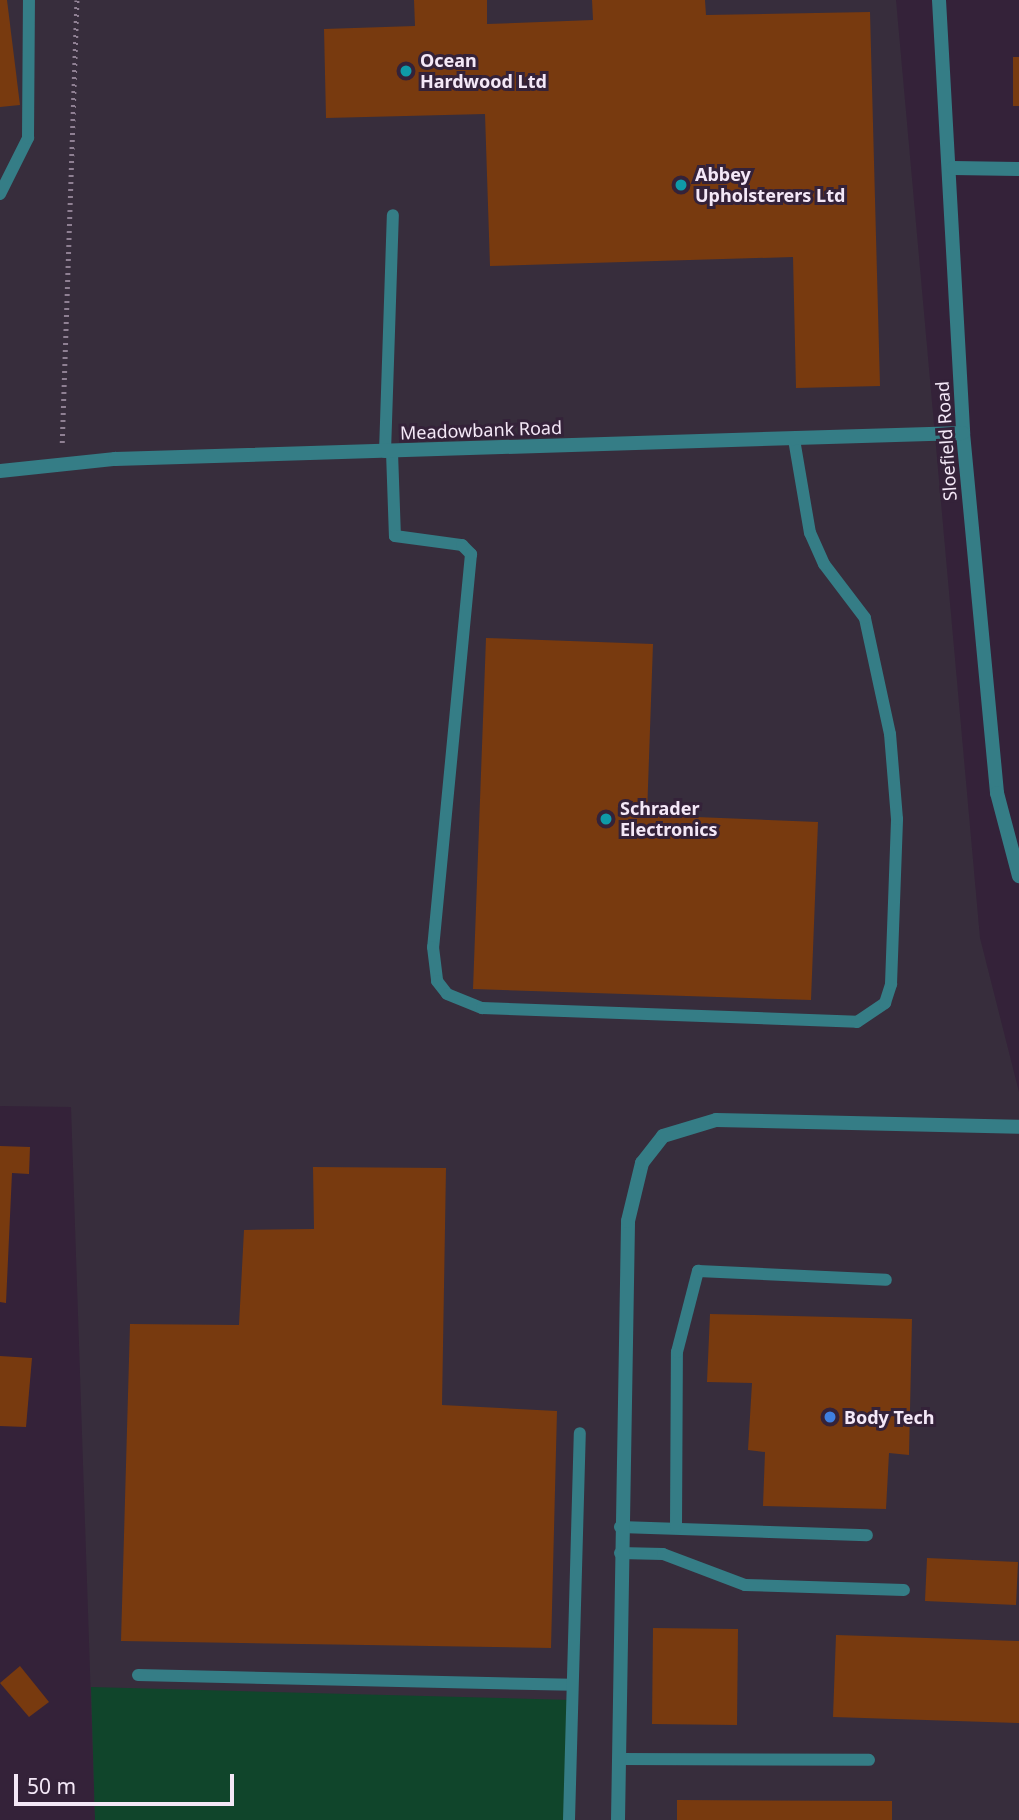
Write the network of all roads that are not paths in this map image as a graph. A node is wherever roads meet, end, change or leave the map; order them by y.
1 (29, 0) edge
2 (939, 0) edge
3 (953, 168) junction
4 (1019, 169) edge
5 (0, 194) edge
6 (393, 215) dead end
7 (963, 433) junction
8 (794, 439) junction
9 (388, 452) junction
10 (0, 471) edge
11 (1019, 876) edge
12 (1019, 1127) edge
13 (886, 1280) dead end
14 (580, 1433) dead end
15 (620, 1527) junction
16 (676, 1527) junction
17 (867, 1535) dead end
18 (620, 1553) junction
19 (904, 1591) dead end
20 (138, 1675) dead end
21 (572, 1685) junction
22 (619, 1759) junction
23 (869, 1760) dead end
24 (569, 1820) edge
25 (618, 1820) edge

1 - 5 lane
2 - 3 street, Sloefield Road
3 - 4 street
3 - 7 street, Sloefield Road
6 - 9 lane
7 - 8 street, Meadowbank Road
7 - 11 street, Sloefield Road
8 - 9 street, Meadowbank Road
8 - 9 lane
9 - 10 street, Meadowbank Road
12 - 15 street
13 - 16 lane
14 - 21 lane
15 - 16 lane
15 - 18 street
16 - 17 lane
18 - 19 lane
18 - 22 street
20 - 21 lane
21 - 24 lane
22 - 23 lane
22 - 25 street

